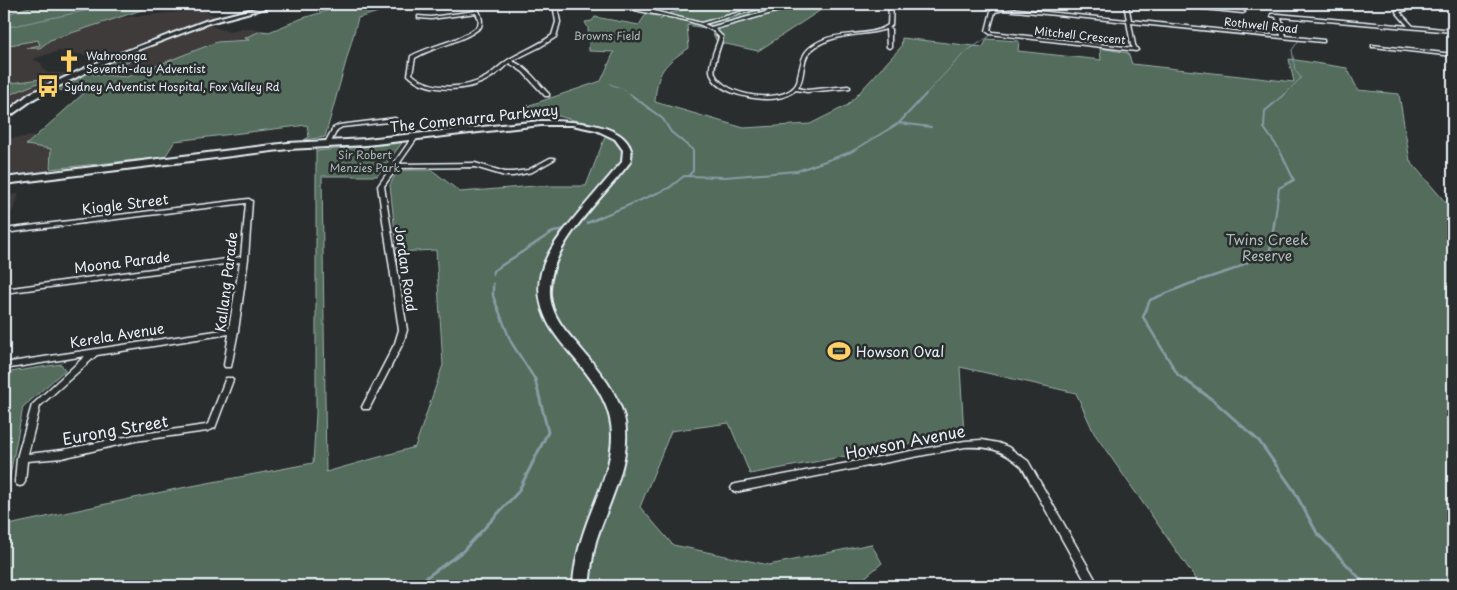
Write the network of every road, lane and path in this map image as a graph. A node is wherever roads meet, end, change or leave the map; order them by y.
1 (278, 4) edge
2 (474, 4) edge
3 (571, 4) edge
4 (605, 4) edge
5 (658, 4) edge
6 (773, 4) edge
7 (792, 4) edge
8 (891, 4) edge
9 (958, 4) edge
10 (1126, 4) edge
11 (1164, 4) edge
12 (1425, 4) edge
13 (478, 12) junction
14 (649, 12) junction
15 (1243, 12) dead end
16 (1272, 15) dead end
17 (1278, 15) junction
18 (420, 17) dead end
19 (1081, 17) junction
20 (1130, 22) junction
21 (703, 23) junction
22 (1411, 27) junction
23 (713, 28) junction
24 (886, 28) junction
25 (1453, 31) edge
26 (992, 33) junction
27 (983, 35) dead end
28 (1284, 37) junction
29 (1322, 41) dead end
30 (1374, 46) dead end
31 (889, 47) dead end
32 (1453, 55) edge
33 (508, 61) junction
34 (848, 86) dead end
35 (796, 89) junction
36 (547, 95) dead end
37 (4, 118) edge
38 (395, 120) dead end
39 (415, 137) junction
40 (328, 143) junction
41 (552, 159) dead end
42 (395, 166) junction
43 (4, 182) edge
44 (249, 201) joint
45 (4, 231) edge
46 (244, 259) junction
47 (4, 290) edge
48 (234, 331) junction
49 (95, 352) junction
50 (228, 365) dead end
51 (4, 366) edge
52 (228, 380) dead end
53 (366, 407) dead end
54 (22, 458) junction
55 (20, 482) dead end
56 (736, 488) dead end
57 (581, 586) edge
58 (1094, 586) edge

1 - 37 main road
2 - 13 street
3 - 33 street
4 - 14 street
5 - 14 street
6 - 21 street
7 - 23 street
8 - 24 street
9 - 19 street, Rothwell Road
10 - 20 street
11 - 15 street
12 - 22 street
13 - 18 street
13 - 33 street
14 - 21 street
16 - 17 street
17 - 22 street
17 - 28 street
19 - 20 street, Rothwell Road
19 - 26 street, Mitchell Crescent
20 - 26 street, Mitchell Crescent
20 - 28 street, Rothwell Road
21 - 23 street
22 - 25 street
23 - 35 street
24 - 31 street
24 - 35 street
26 - 27 street, Mitchell Crescent
28 - 29 street, Rothwell Road
30 - 32 street
33 - 36 street
34 - 35 street
38 - 40 street
39 - 40 main road, The Comenarra Parkway
39 - 42 street, Jordan Road
39 - 57 main road, The Comenarra Parkway
40 - 43 main road, The Comenarra Parkway
41 - 42 street
42 - 53 street, Jordan Road
44 - 45 street, Kiogle Street
44 - 46 street, Kallang Parade
46 - 47 street, Moona Parade
46 - 48 street, Kallang Parade
48 - 49 street, Kerela Avenue
48 - 50 street, Kallang Parade
49 - 51 street, Kerela Avenue
49 - 54 street
52 - 54 street, Eurong Street
54 - 55 street
56 - 58 street, Howson Avenue

